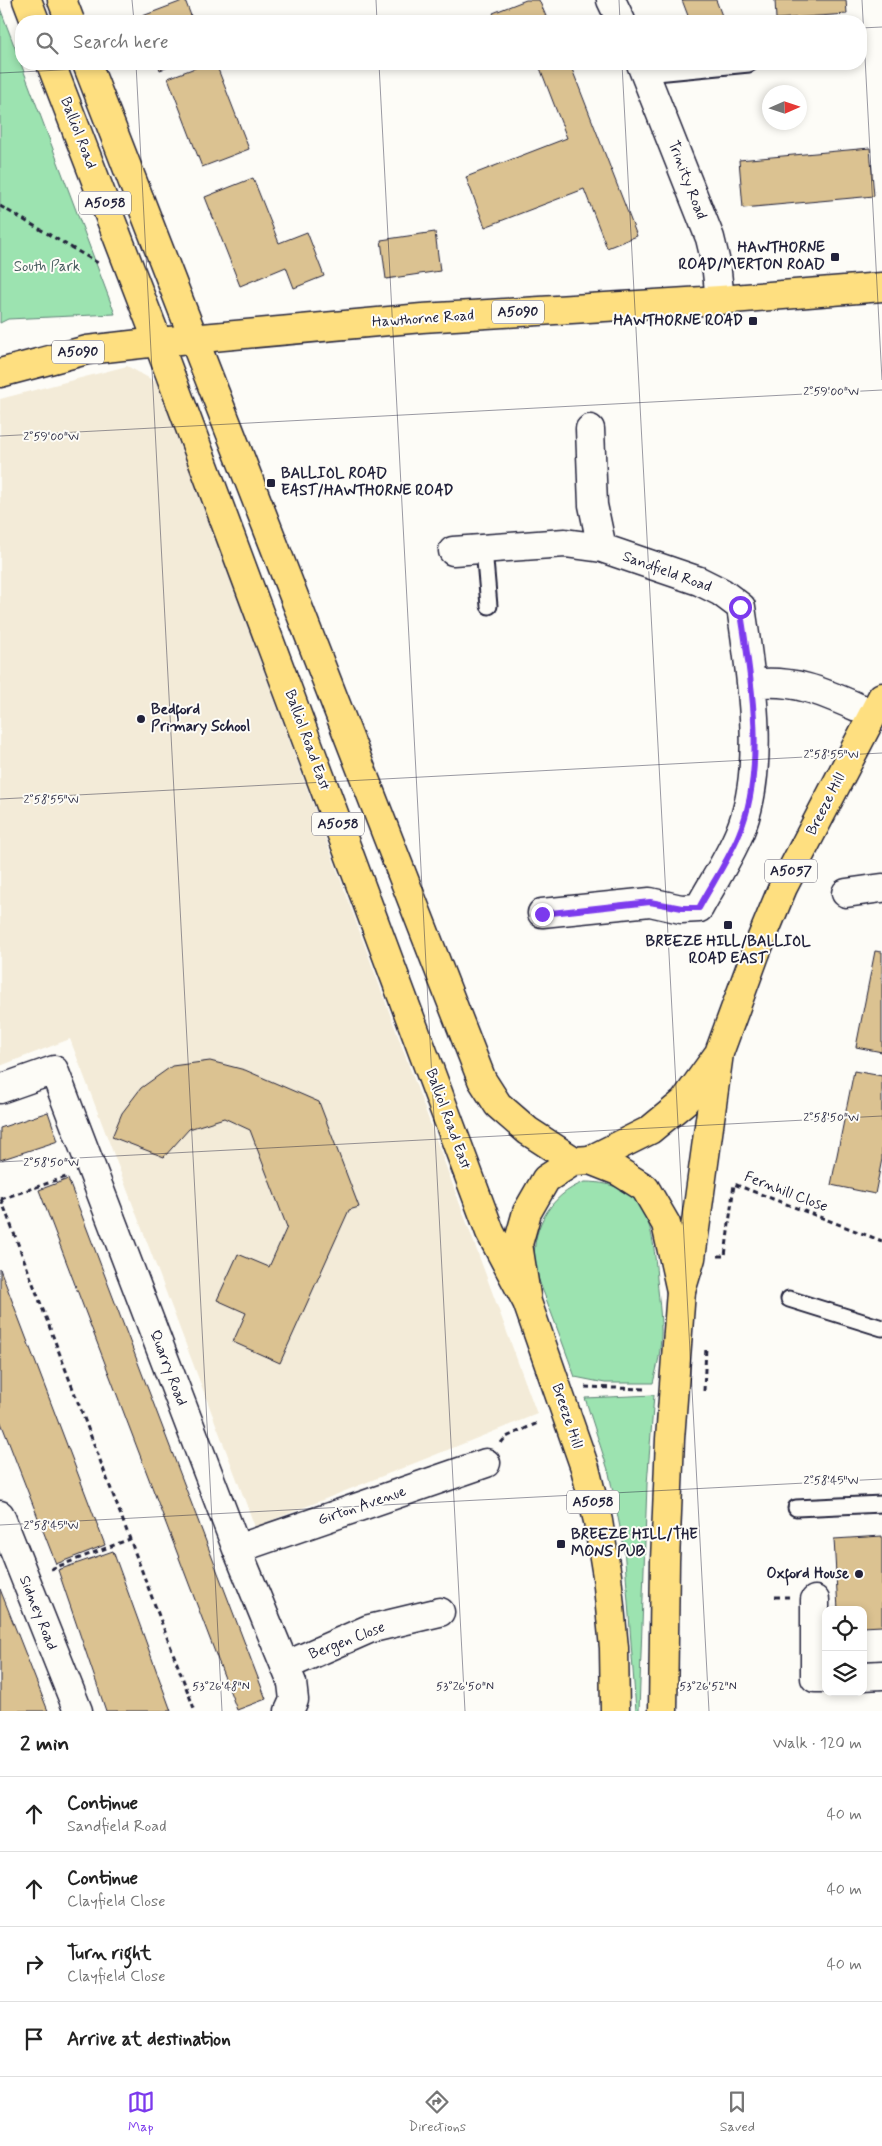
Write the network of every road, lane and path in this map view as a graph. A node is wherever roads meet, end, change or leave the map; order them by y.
1 (27, 0) edge
2 (62, 0) edge
3 (611, 0) edge
4 (33, 15) edge
5 (68, 15) edge
6 (618, 15) edge
7 (53, 70) edge
8 (89, 70) edge
9 (643, 70) edge
10 (0, 206) edge
11 (137, 286) junction
12 (881, 287) edge
13 (720, 300) junction
14 (194, 339) junction
15 (158, 342) junction
16 (0, 373) edge
17 (590, 429) dead end
18 (602, 548) junction
19 (484, 549) junction
20 (454, 551) dead end
21 (489, 606) dead end
22 (752, 684) junction
23 (878, 705) edge
24 (882, 888) edge
25 (846, 893) dead end
26 (542, 914) dead end
27 (719, 1053) junction
28 (0, 1089) edge
29 (582, 1160) junction
30 (92, 1168) junction
31 (0, 1199) edge
32 (882, 1241) edge
33 (712, 1255) dead end
34 (681, 1291) junction
35 (789, 1299) dead end
36 (527, 1302) junction
37 (882, 1328) edge
38 (674, 1390) junction
39 (559, 1395) junction
40 (486, 1463) joint
41 (882, 1504) edge
42 (796, 1508) dead end
43 (0, 1516) edge
44 (130, 1539) junction
45 (237, 1550) junction
46 (24, 1579) junction
47 (815, 1600) dead end
48 (440, 1612) dead end
49 (285, 1666) junction
50 (882, 1675) edge
51 (867, 1676) edge
52 (822, 1678) edge
53 (78, 1711) edge
54 (195, 1711) edge
55 (290, 1711) edge
56 (615, 1711) edge
57 (663, 1711) edge

1 - 4 main road
2 - 5 main road
3 - 6 street
7 - 11 main road, Balliol Road / A5058
8 - 14 main road, A5058
9 - 13 street, Trinity Road
10 - 11 path
11 - 15 main road, Balliol Road / A5058
12 - 13 main road, Hawthorne Road / A5090
13 - 14 main road, Hawthorne Road / A5090
14 - 15 main road, Hawthorne Road / A5090
14 - 29 main road, A5058
15 - 16 main road, Hawthorne Road / A5090
15 - 36 main road, Balliol Road East / A5058
17 - 18 street
18 - 19 street, Sandfield Road
18 - 22 street, Sandfield Road
19 - 20 street, Sandfield Road
19 - 21 lane
22 - 23 street
22 - 26 street, Sandfield Road
23 - 27 main road, Breeze Hill / A5057
24 - 25 street
27 - 29 main road, Breeze Hill / A5057
27 - 34 main road, Breeze Hill / A5057
28 - 30 street, Quarry Road
29 - 34 main road, Breeze Hill / A5058
29 - 36 main road, Breeze Hill / A5058
30 - 31 path
30 - 45 street, Quarry Road
31 - 44 path
32 - 33 path, Fernhill Close
34 - 38 main road, Breeze Hill / A5058
35 - 37 lane
36 - 39 main road, Breeze Hill / A5058
38 - 39 path
38 - 57 main road, Breeze Hill / A5058
39 - 40 path
39 - 56 main road, Breeze Hill / A5058
40 - 45 street, Girton Avenue
41 - 42 lane
43 - 46 street, Sidney Road
44 - 46 path
44 - 54 path
45 - 49 street, Quarry Road
46 - 53 street, Sidney Road
47 - 52 street
48 - 49 street, Bergen Close
49 - 55 street, Quarry Road
50 - 51 street

